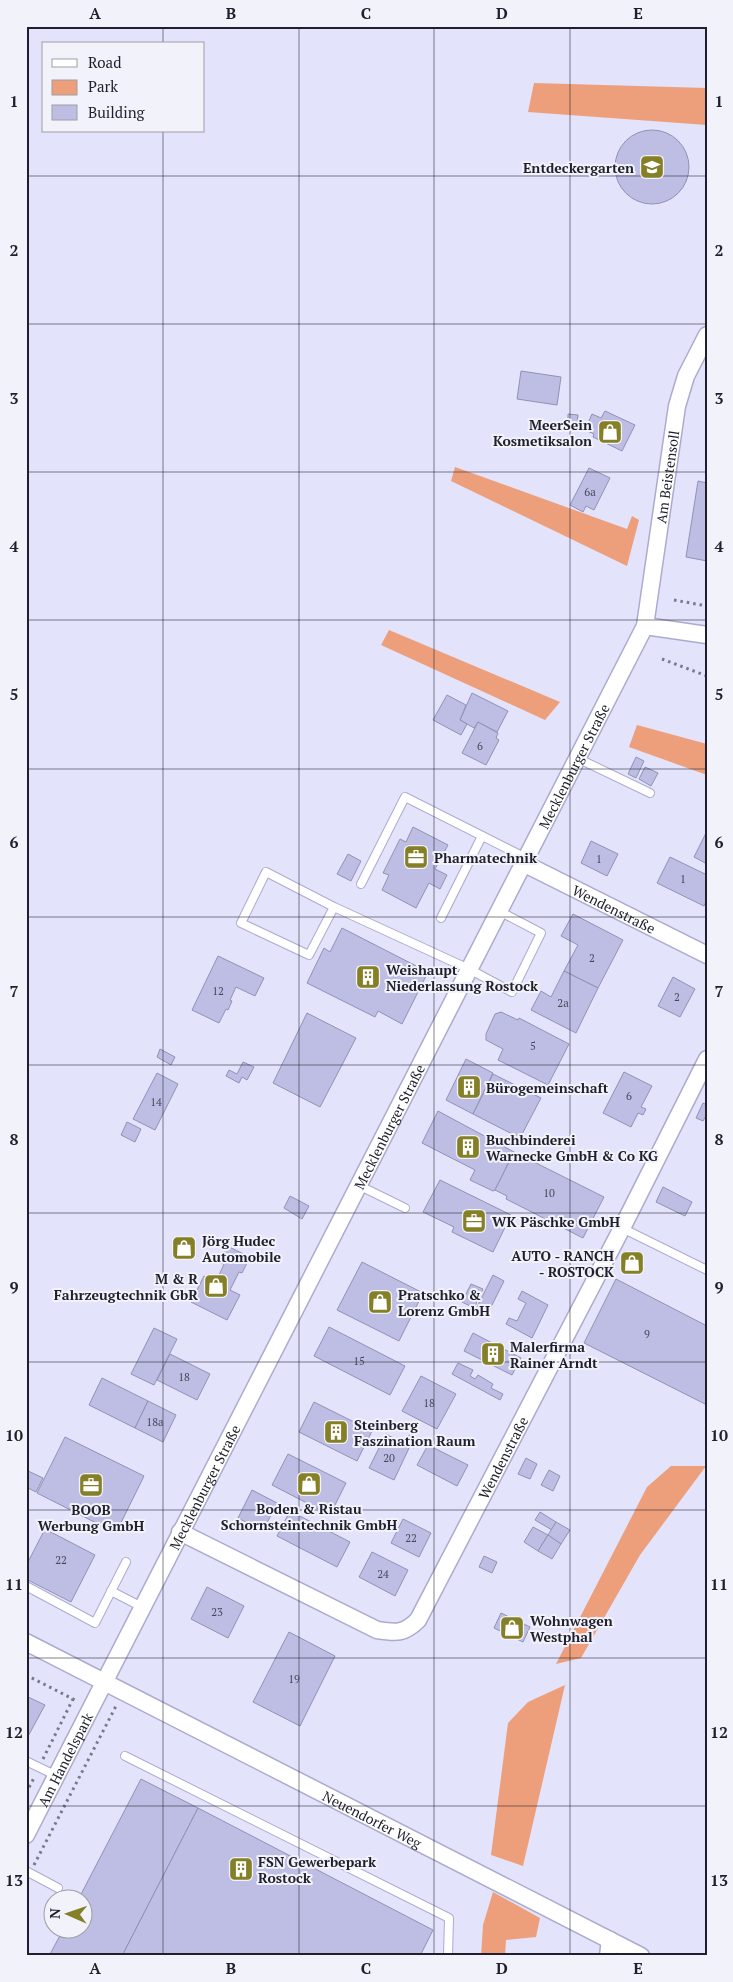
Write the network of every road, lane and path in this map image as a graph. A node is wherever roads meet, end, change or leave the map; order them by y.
1 (707, 335) edge
2 (674, 600) dead end
3 (707, 606) edge
4 (645, 626) junction
5 (707, 635) edge
6 (662, 659) dead end
7 (707, 676) edge
8 (577, 758) junction
9 (650, 793) dead end
10 (482, 836) junction
11 (525, 861) junction
12 (361, 884) dead end
13 (334, 907) junction
14 (499, 911) junction
15 (441, 918) dead end
16 (707, 956) edge
17 (469, 969) junction
18 (707, 1059) edge
19 (358, 1185) junction
20 (404, 1208) dead end
21 (622, 1228) junction
22 (707, 1270) edge
23 (180, 1532) junction
24 (126, 1562) dead end
25 (26, 1586) edge
26 (111, 1591) junction
27 (142, 1607) junction
28 (26, 1642) edge
29 (26, 1674) edge
30 (103, 1682) junction
31 (74, 1699) junction
32 (91, 1707) junction
33 (126, 1756) dead end
34 (26, 1761) edge
35 (39, 1767) junction
36 (57, 1776) junction
37 (26, 1793) edge
38 (26, 1835) edge
39 (28, 1872) edge
40 (58, 1888) dead end
41 (609, 1948) edge
42 (448, 1956) edge
43 (642, 1956) edge

1 - 4 street, Am Beistensoll
2 - 3 path
4 - 5 street
4 - 8 street, Mecklenburger Straße
6 - 7 path
8 - 9 lane
8 - 11 street, Mecklenburger Straße
10 - 11 lane
10 - 12 lane
10 - 15 lane
11 - 14 street, Mecklenburger Straße
11 - 16 street, Wendenstraße
13 - 13 lane
13 - 17 lane
14 - 17 street, Mecklenburger Straße
14 - 17 lane
17 - 19 street, Mecklenburger Straße
18 - 21 street, Wendenstraße
19 - 20 lane
19 - 23 street, Mecklenburger Straße
21 - 22 lane
21 - 23 street, Wendenstraße
23 - 27 street, Mecklenburger Straße
24 - 26 lane
25 - 26 lane
26 - 27 lane
27 - 30 street, Mecklenburger Straße
28 - 30 street, Neuendorfer Weg
29 - 31 path
30 - 32 street, Am Handelspark
30 - 41 street, Neuendorfer Weg
31 - 32 path
31 - 35 path
32 - 36 street, Am Handelspark
32 - 39 path
33 - 42 lane
34 - 35 lane
35 - 36 lane
35 - 37 path
36 - 38 street, Am Handelspark
39 - 40 lane
41 - 43 street, Neuendorfer Weg

